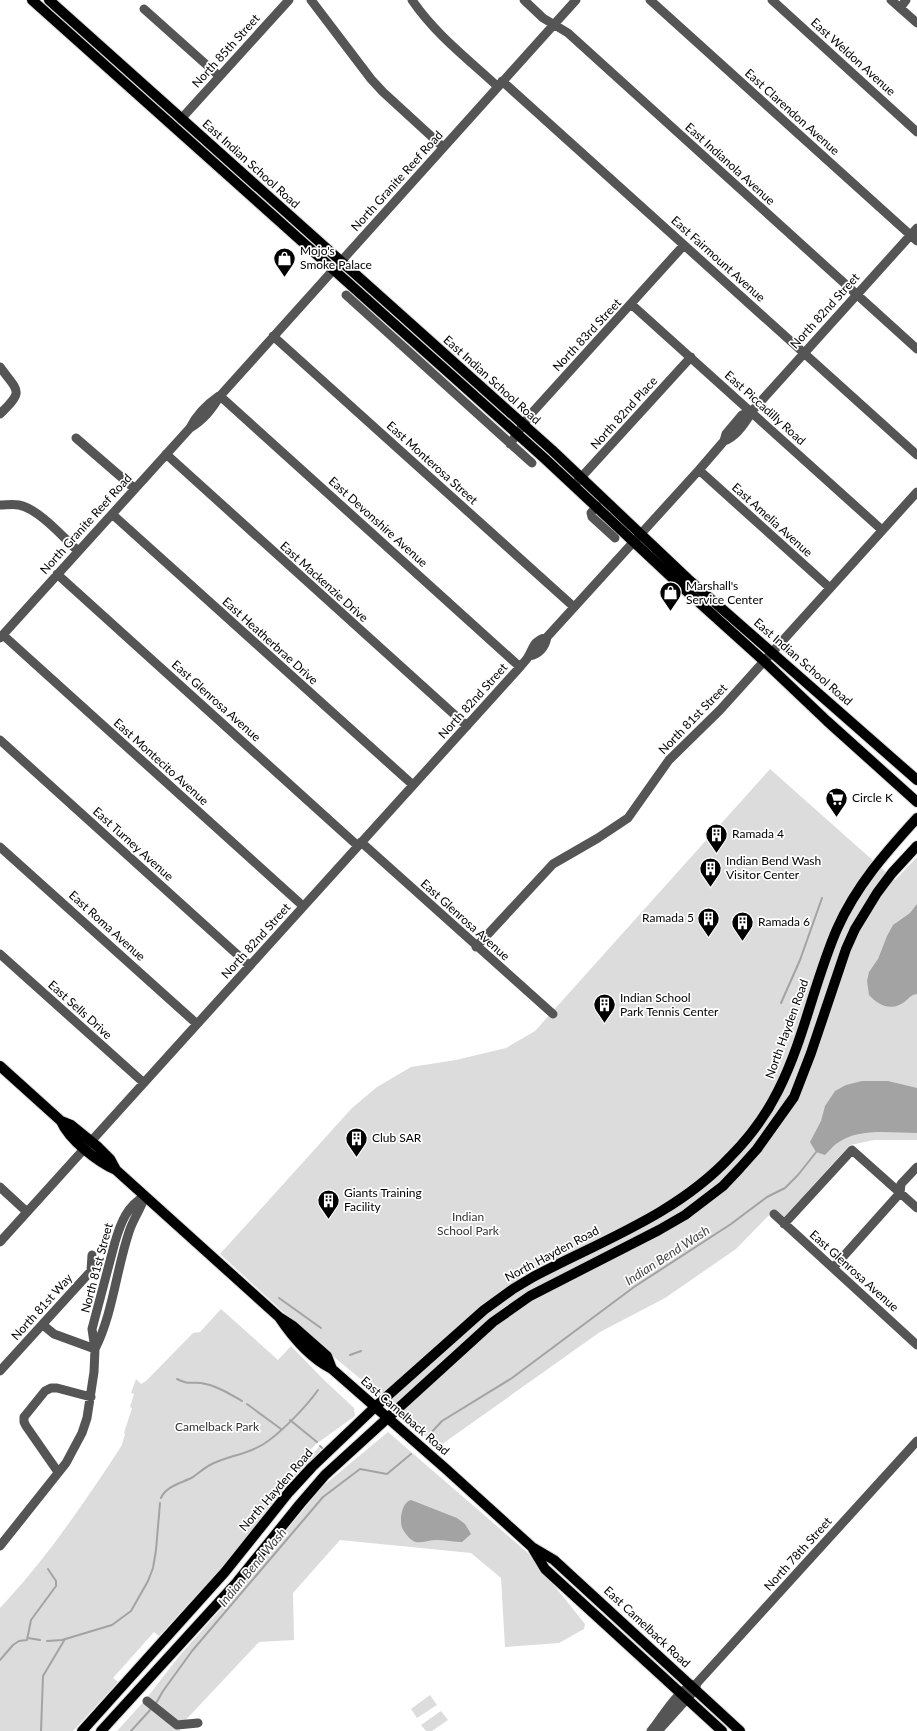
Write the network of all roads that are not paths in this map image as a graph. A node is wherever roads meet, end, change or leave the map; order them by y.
1 (32, 0) edge
2 (49, 0) edge
3 (289, 0) edge
4 (311, 0) edge
5 (412, 0) edge
6 (524, 0) edge
7 (576, 0) edge
8 (650, 0) edge
9 (772, 0) edge
10 (891, 0) edge
11 (906, 0) edge
12 (900, 8) junction
13 (144, 9) dead end
14 (917, 23) edge
15 (554, 24) junction
16 (219, 76) junction
17 (500, 84) junction
18 (181, 119) junction
19 (917, 132) edge
20 (443, 147) junction
21 (917, 228) edge
22 (914, 238) edge
23 (684, 245) junction
24 (340, 261) junction
25 (333, 269) junction
26 (360, 294) junction
27 (857, 295) junction
28 (346, 296) dead end
29 (353, 302) junction
30 (632, 304) junction
31 (273, 336) junction
32 (917, 349) edge
33 (804, 353) junction
34 (691, 356) junction
35 (0, 367) edge
36 (220, 396) junction
37 (752, 411) junction
38 (0, 414) edge
39 (523, 425) junction
40 (517, 434) junction
41 (76, 438) dead end
42 (510, 444) junction
43 (166, 454) junction
44 (917, 454) edge
45 (532, 462) dead end
46 (699, 470) junction
47 (577, 481) junction
48 (135, 489) junction
49 (917, 492) edge
50 (0, 505) edge
51 (597, 506) junction
52 (112, 514) junction
53 (882, 530) junction
54 (641, 533) junction
55 (615, 538) dead end
56 (634, 541) junction
57 (78, 551) junction
58 (57, 574) junction
59 (830, 588) junction
60 (574, 607) junction
61 (1, 636) edge
62 (771, 653) junction
63 (764, 661) junction
64 (520, 667) junction
65 (466, 726) junction
66 (0, 740) edge
67 (917, 780) edge
68 (413, 785) junction
69 (917, 802) edge
70 (917, 818) edge
71 (360, 844) junction
72 (917, 846) edge
73 (0, 847) edge
74 (304, 906) junction
75 (476, 947) junction
76 (0, 954) edge
77 (250, 966) junction
78 (553, 1014) dead end
79 (197, 1024) junction
80 (0, 1066) edge
81 (144, 1083) junction
82 (88, 1145) junction
83 (917, 1167) edge
84 (0, 1187) edge
85 (900, 1193) junction
86 (145, 1196) junction
87 (917, 1208) edge
88 (27, 1212) junction
89 (774, 1214) dead end
90 (784, 1224) junction
91 (0, 1242) edge
92 (92, 1256) dead end
93 (833, 1268) junction
94 (42, 1325) junction
95 (917, 1345) edge
96 (95, 1350) junction
97 (0, 1371) edge
98 (91, 1397) junction
99 (375, 1407) junction
100 (388, 1418) junction
101 (917, 1441) edge
102 (58, 1472) junction
103 (1, 1541) edge
104 (532, 1547) junction
105 (694, 1686) junction
106 (684, 1696) junction
107 (147, 1701) dead end
108 (198, 1723) dead end
109 (82, 1731) edge
110 (101, 1731) edge
111 (650, 1731) edge
112 (658, 1731) edge
113 (722, 1731) edge
114 (740, 1731) edge

1 - 25 main road, East Indian School Road
2 - 18 main road, East Indian School Road
3 - 16 street, North 85th Street
4 - 20 street
5 - 17 street, East Fairmount Avenue
6 - 15 street, East Indianola Avenue
7 - 15 street, North Granite Reef Road
8 - 22 street, East Clarendon Avenue
9 - 19 street, East Weldon Avenue
10 - 12 street
11 - 12 street
12 - 14 street
13 - 16 street
15 - 17 street, North Granite Reef Road
15 - 27 street, East Indianola Avenue
16 - 18 street, North 85th Street
17 - 20 street, North Granite Reef Road
17 - 23 street, East Fairmount Avenue
18 - 24 main road, East Indian School Road
20 - 24 street, North Granite Reef Road
21 - 22 street, North 82nd Street
22 - 27 street, North 82nd Street
23 - 30 street, North 83rd Street
23 - 33 street, East Fairmount Avenue
24 - 25 street, North Granite Reef Road
24 - 39 main road, East Indian School Road
25 - 26 main road, East Indian School Road
25 - 31 street, North Granite Reef Road
26 - 29 street
26 - 40 main road, East Indian School Road
27 - 32 street, East Indianola Avenue
27 - 33 street, North 82nd Street
28 - 29 street
29 - 42 street
30 - 34 street, East Piccadilly Road
30 - 39 street, North 83rd Street
31 - 36 street, North Granite Reef Road
31 - 60 street, East Monterosa Street
33 - 37 street, North 82nd Street
33 - 44 street, East Fairmount Avenue
34 - 37 street, East Piccadilly Road
34 - 47 street, North 82nd Place
35 - 38 street
36 - 43 street, North Granite Reef Road
36 - 64 street, East Devonshire Avenue
37 - 46 street, North 82nd Street
37 - 53 street, East Piccadilly Road
39 - 40 street, North 83rd Street
39 - 47 main road, East Indian School Road
40 - 42 street, North 83rd Street
40 - 47 main road, East Indian School Road
41 - 48 street
42 - 45 street
43 - 48 street, North Granite Reef Road
43 - 65 street, East Mackenzie Drive
46 - 54 street, North 82nd Street
46 - 59 street, East Amelia Avenue
47 - 51 main road, East Indian School Road
47 - 54 main road, East Indian School Road
48 - 52 street, North Granite Reef Road
49 - 53 street, North 81st Street
50 - 57 street
51 - 55 street
51 - 56 main road, East Indian School Road
52 - 57 street, North Granite Reef Road
52 - 68 street, East Heatherbrae Drive
53 - 59 street, North 81st Street
54 - 56 street, North 82nd Street
54 - 62 main road, East Indian School Road
56 - 60 street, North 82nd Street
56 - 63 main road, East Indian School Road
57 - 58 street, North Granite Reef Road
58 - 61 street, North Granite Reef Road
58 - 71 street, East Glenrosa Avenue
59 - 62 street, North 81st Street
60 - 64 street, North 82nd Street
61 - 74 street, East Montecito Avenue
62 - 63 street, North 81st Street
62 - 67 main road, East Indian School Road
63 - 69 main road, East Indian School Road
63 - 75 street, North 81st Street
64 - 65 street, North 82nd Street
65 - 68 street, North 82nd Street
66 - 77 street, East Turney Avenue
68 - 71 street, North 82nd Street
70 - 99 main road, North Hayden Road
71 - 74 street, North 82nd Street
71 - 75 street, East Glenrosa Avenue
72 - 100 main road
73 - 79 street, East Roma Avenue
74 - 77 street, North 82nd Street
75 - 78 street, East Glenrosa Avenue
76 - 81 street, East Sells Drive
77 - 79 street, North 82nd Street
79 - 81 street, North 82nd Street
80 - 82 main road, East Camelback Road
81 - 82 street, North 82nd Street
82 - 86 main road, East Camelback Road
82 - 88 street, North 82nd Street
83 - 85 street
84 - 88 street
85 - 87 street
85 - 90 street
85 - 93 street
86 - 96 street, North 81st Street
86 - 99 main road, East Camelback Road
88 - 91 street, North 82nd Street
89 - 90 street, East Glenrosa Avenue
90 - 93 street, East Glenrosa Avenue
92 - 94 street, North 81st Way
93 - 95 street, East Glenrosa Avenue
94 - 96 street
94 - 97 street, North 81st Way
96 - 98 street, North 81st Street
98 - 102 street, North 81st Street
98 - 102 street
99 - 100 main road, East Camelback Road
99 - 109 main road, North Hayden Road
100 - 104 main road, East Camelback Road
100 - 110 main road
101 - 105 street, North 78th Street
102 - 103 street, North 81st Street
104 - 105 main road, East Camelback Road
104 - 106 main road, East Camelback Road
105 - 106 street, North 78th Street
105 - 114 main road, East Camelback Road
106 - 111 street, North 78th Street
106 - 112 street, North 78th Street
106 - 113 main road, East Camelback Road
107 - 108 street

